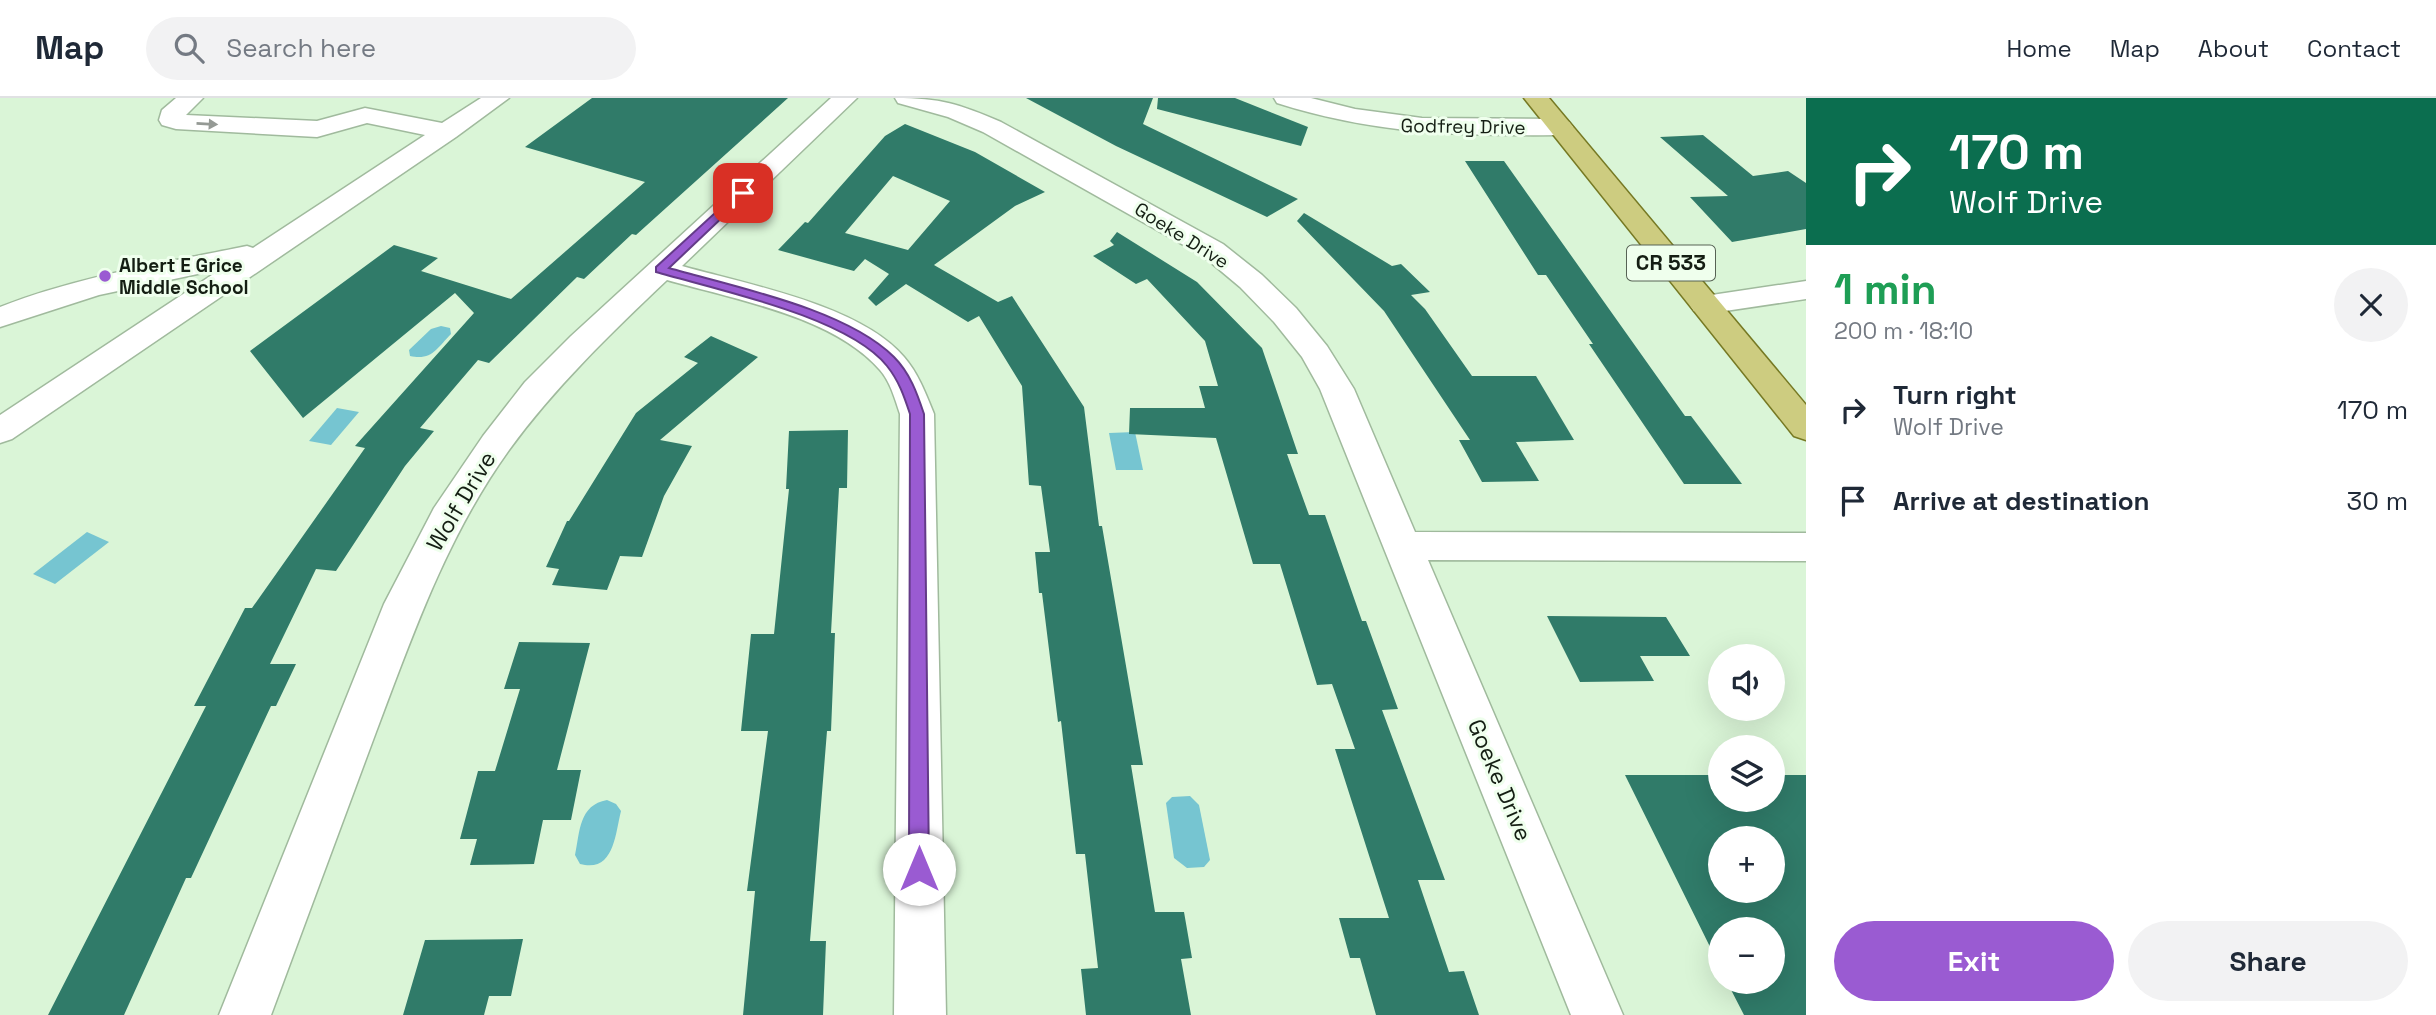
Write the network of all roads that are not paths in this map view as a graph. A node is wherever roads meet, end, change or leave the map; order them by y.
1 (191, 98) edge
2 (498, 98) edge
3 (845, 98) edge
4 (907, 98) edge
5 (1286, 98) edge
6 (1536, 98) edge
7 (358, 106) edge
8 (1560, 127) junction
9 (447, 132) junction
10 (266, 251) junction
11 (661, 269) junction
12 (1806, 290) edge
13 (1705, 305) junction
14 (0, 318) edge
15 (1806, 428) edge
16 (0, 431) edge
17 (1403, 546) junction
18 (1806, 547) edge
19 (245, 1015) edge
20 (920, 1015) edge
21 (1597, 1015) edge

1 -> 7 street
2 - 9 street
3 - 11 street, Wolf Drive
4 - 17 street, Goeke Drive
5 - 8 street, Godfrey Drive
6 - 8 main road, CR 533
7 - 9 street
8 - 13 main road, CR 533
9 - 10 street
10 - 14 street
10 - 16 street
11 - 19 street, Wolf Drive
11 - 20 street
12 - 13 street
13 - 15 main road, CR 533
17 - 18 street
17 - 21 street, Goeke Drive

